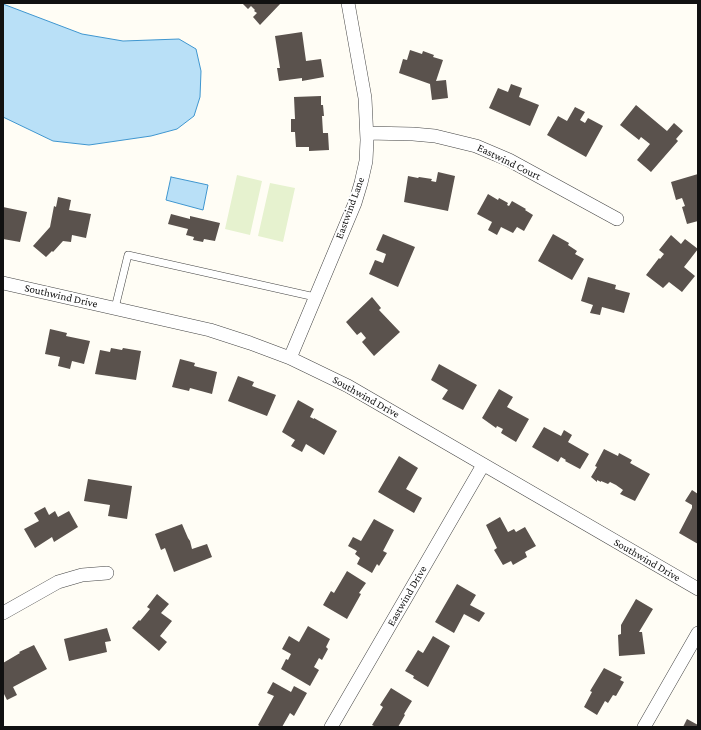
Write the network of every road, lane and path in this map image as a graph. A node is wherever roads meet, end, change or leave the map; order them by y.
1 (348, 3) edge
2 (367, 133) junction
3 (617, 219) dead end
4 (3, 283) edge
5 (315, 297) junction
6 (115, 308) junction
7 (290, 358) junction
8 (483, 465) junction
9 (107, 572) dead end
10 (698, 590) edge
11 (3, 613) edge
12 (698, 633) edge
13 (331, 727) edge
14 (644, 727) edge

1 - 2 street, Eastwind Lane
2 - 3 street, Eastwind Court
2 - 5 street, Eastwind Lane
4 - 6 street, Southwind Drive
5 - 6 lane
5 - 7 street, Eastwind Lane
6 - 7 street, Southwind Drive
7 - 8 street, Southwind Drive
8 - 10 street, Southwind Drive
8 - 13 street, Eastwind Drive
9 - 11 street
12 - 14 street

